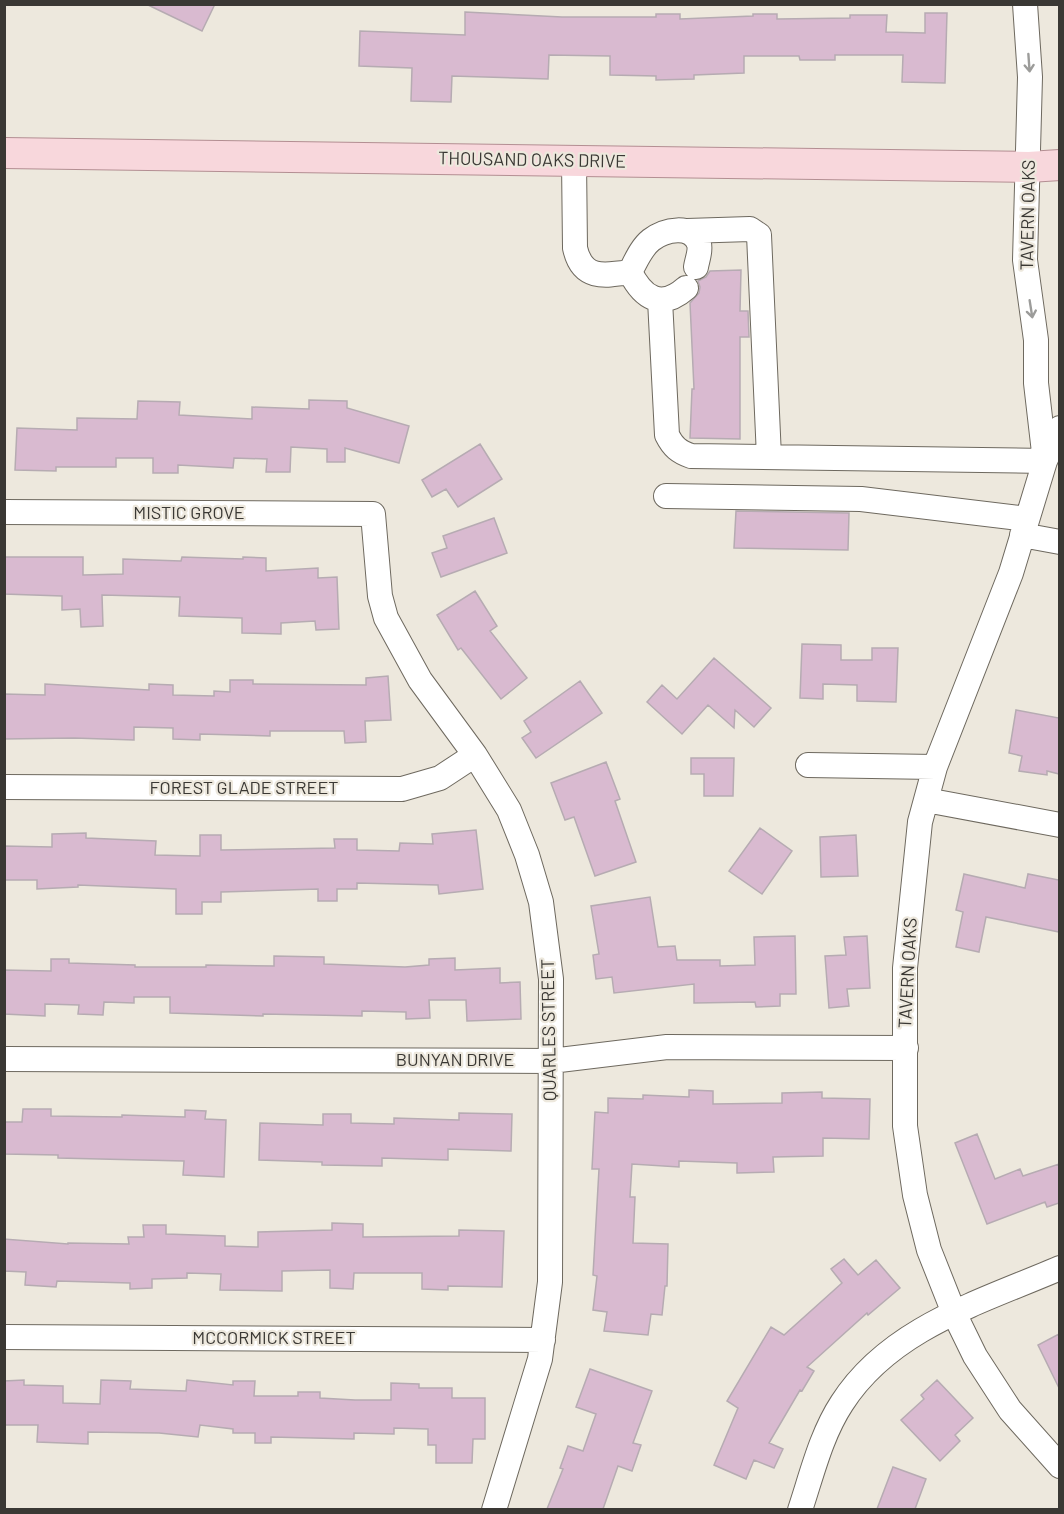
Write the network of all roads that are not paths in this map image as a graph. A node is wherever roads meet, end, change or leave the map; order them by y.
1 (1025, 4) edge
2 (4, 153) edge
3 (574, 161) junction
4 (1059, 165) edge
5 (1029, 167) junction
6 (687, 231) junction
7 (630, 272) junction
8 (660, 300) junction
9 (1059, 428) edge
10 (769, 457) junction
11 (1045, 461) junction
12 (666, 496) dead end
13 (4, 512) edge
14 (373, 514) joint
15 (1024, 527) junction
16 (1059, 542) edge
17 (475, 755) junction
18 (808, 765) dead end
19 (935, 767) junction
20 (4, 787) edge
21 (926, 800) junction
22 (1059, 825) edge
23 (906, 1048) junction
24 (4, 1059) edge
25 (551, 1060) junction
26 (1059, 1268) edge
27 (954, 1313) junction
28 (4, 1337) edge
29 (543, 1340) junction
30 (1059, 1466) edge
31 (494, 1509) edge
32 (800, 1509) edge

1 -> 5 street, TAVERN OAKS
2 - 3 main road, THOUSAND OAKS DRIVE
3 - 5 main road, THOUSAND OAKS DRIVE
3 - 7 street
4 - 5 main road, THOUSAND OAKS DRIVE
5 -> 11 street, TAVERN OAKS
6 - 7 street
6 - 8 street
6 - 10 street
7 - 8 street
8 - 10 street
9 - 11 street, TAVERN OAKS
10 - 11 street
11 - 15 street, TAVERN OAKS
12 - 15 street
13 - 14 street, MISTIC GROVE
14 - 17 street, QUARLES STREET
15 - 16 street
15 - 19 street, TAVERN OAKS
17 - 20 street, FOREST GLADE STREET
17 - 25 street, QUARLES STREET
18 - 19 street
19 - 21 street, TAVERN OAKS
21 - 22 street
21 - 23 street, TAVERN OAKS
23 - 25 street, BUNYAN DRIVE
23 - 27 street, TAVERN OAKS
24 - 25 street, BUNYAN DRIVE
25 - 29 street, QUARLES STREET
26 - 27 street
27 - 30 street, TAVERN OAKS
27 - 32 street
28 - 29 street, MCCORMICK STREET
29 - 31 street, QUARLES STREET

